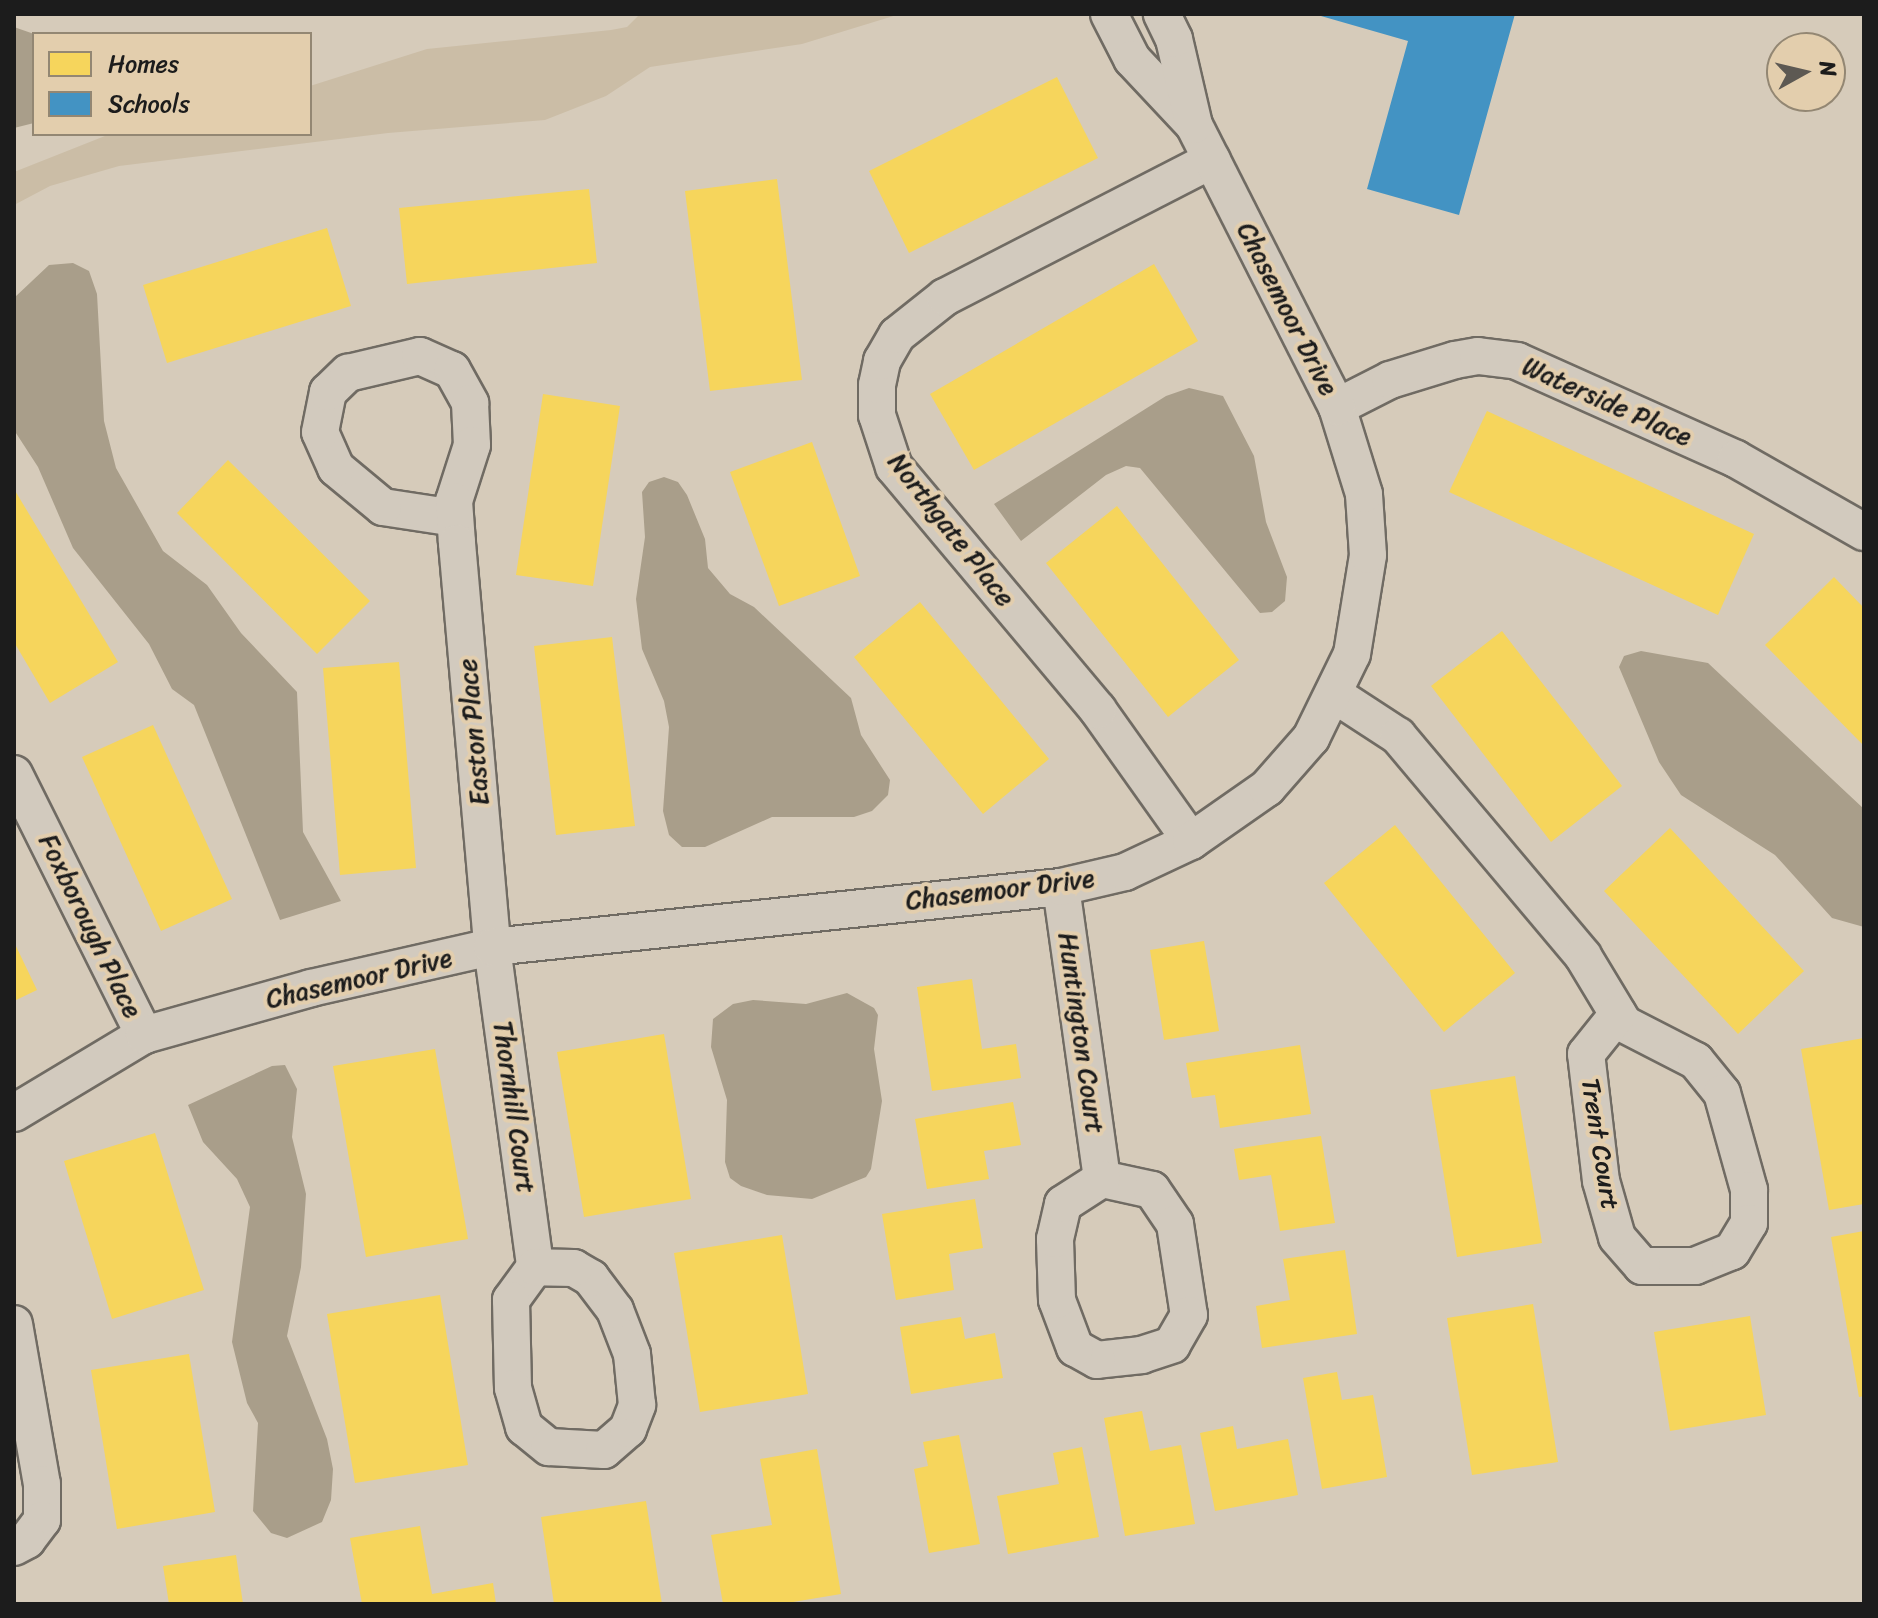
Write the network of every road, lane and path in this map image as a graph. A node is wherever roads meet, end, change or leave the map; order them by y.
1 (1109, 14) edge
2 (1162, 14) edge
3 (1194, 125) junction
4 (1212, 160) junction
5 (1337, 407) junction
6 (455, 518) junction
7 (1864, 532) edge
8 (1335, 695) junction
9 (14, 774) edge
10 (1191, 841) junction
11 (1061, 887) junction
12 (492, 947) junction
13 (1618, 1014) junction
14 (144, 1035) junction
15 (14, 1113) edge
16 (1102, 1179) junction
17 (535, 1267) junction
18 (14, 1324) edge
19 (19, 1394) edge
20 (14, 1547) edge

1 - 3 street, Chasemoor Drive
2 - 3 street, Chasemoor Drive
3 - 4 street, Chasemoor Drive
4 - 5 street, Chasemoor Drive
4 - 10 street, Northgate Place
5 - 7 street, Waterside Place
5 - 8 street, Chasemoor Drive
6 - 6 street, Easton Place
6 - 12 street, Easton Place
8 - 10 street, Chasemoor Drive
8 - 13 street, Trent Court
9 - 14 street, Foxborough Place
10 - 11 street, Chasemoor Drive
11 - 12 street, Chasemoor Drive
11 - 16 street, Huntington Court
12 - 14 street, Chasemoor Drive
12 - 17 street, Thornhill Court
13 - 13 street, Trent Court
14 - 15 street, Chasemoor Drive
16 - 16 street
17 - 17 street
18 - 19 street
19 - 20 street

